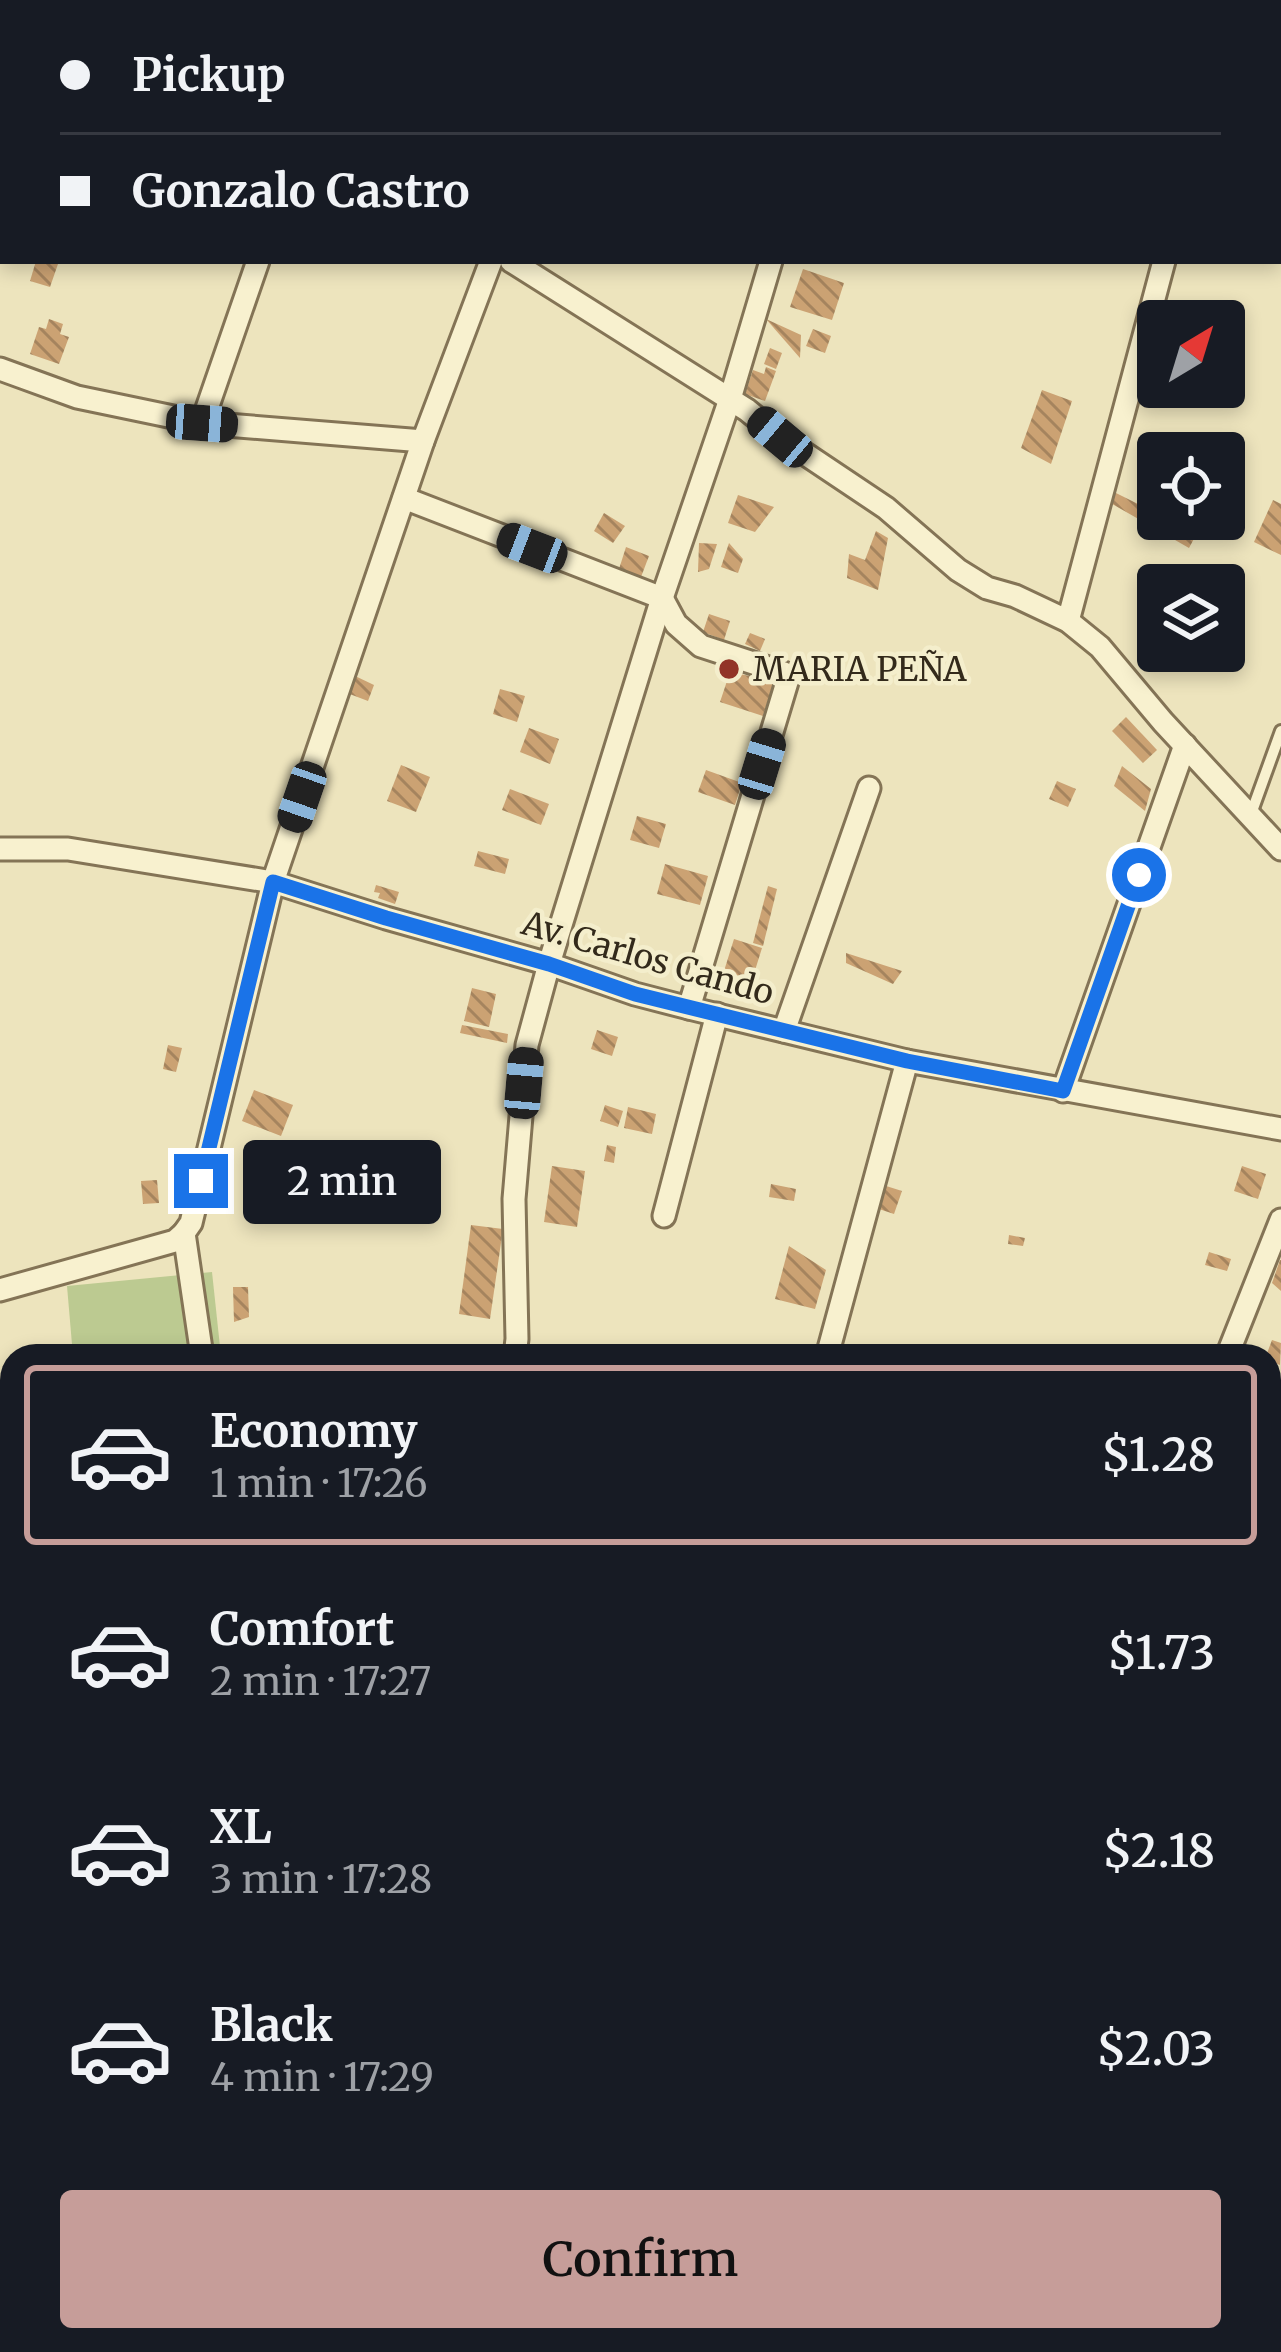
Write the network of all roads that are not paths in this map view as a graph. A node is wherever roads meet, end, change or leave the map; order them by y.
1 (490, 264) edge
2 (517, 264) edge
3 (770, 264) edge
4 (1163, 264) edge
5 (256, 266) edge
6 (0, 369) edge
7 (730, 399) junction
8 (202, 423) junction
9 (423, 441) junction
10 (404, 498) junction
11 (662, 598) junction
12 (1068, 620) junction
13 (1281, 730) edge
14 (1185, 745) junction
15 (869, 788) dead end
16 (1251, 814) junction
17 (0, 849) edge
18 (1281, 849) edge
19 (273, 882) junction
20 (549, 964) junction
21 (689, 1008) junction
22 (717, 1014) junction
23 (784, 1031) junction
24 (907, 1061) junction
25 (1063, 1091) junction
26 (1281, 1129) edge
27 (664, 1216) dead end
28 (1281, 1220) edge
29 (184, 1233) junction
30 (0, 1290) edge
31 (200, 1344) edge
32 (516, 1344) edge
33 (830, 1344) edge
34 (1232, 1344) edge

1 - 9 street
2 - 7 street
3 - 7 street
4 - 12 street
5 - 8 street
6 - 8 street
7 - 11 street
7 - 12 street
8 - 9 street
9 - 10 street
10 - 11 street
10 - 19 street
11 - 20 street
11 - 21 street
12 - 14 street
13 - 16 lane
14 - 16 street
14 - 25 street
15 - 23 street
16 - 18 street
17 - 19 street, Av. Carlos Cando
19 - 20 street, Av. Carlos Cando
19 - 29 street
20 - 21 street, Av. Carlos Cando
20 - 32 street
21 - 22 street, Av. Carlos Cando
22 - 23 street, Av. Carlos Cando
22 - 27 street
23 - 24 street, Av. Carlos Cando
24 - 25 street, Av. Carlos Cando
24 - 33 street
25 - 26 street, Av. Carlos Cando
28 - 34 street
29 - 30 street
29 - 31 street

